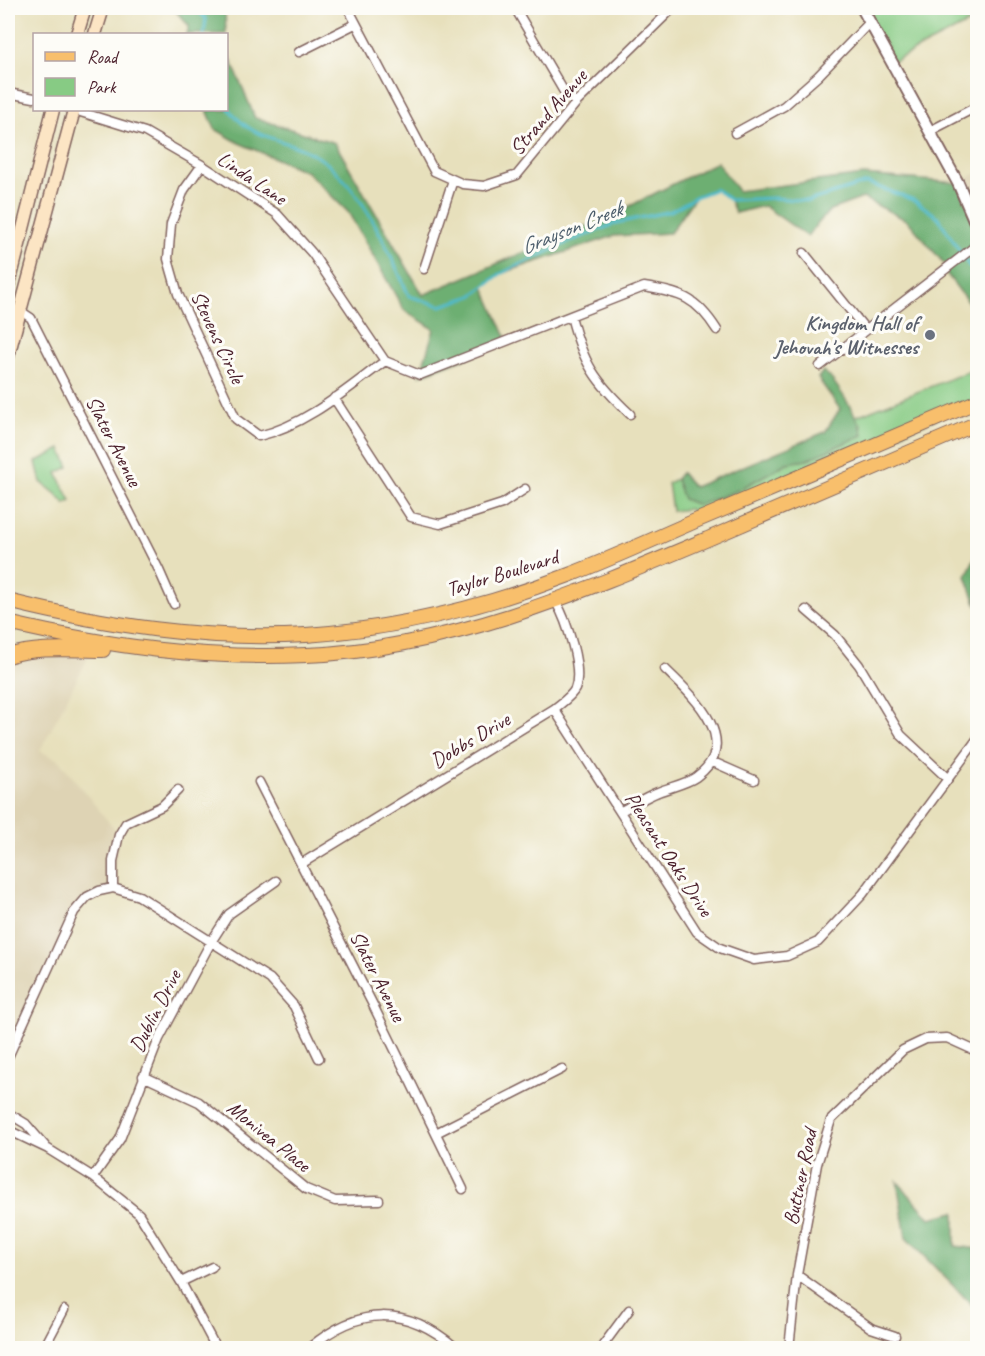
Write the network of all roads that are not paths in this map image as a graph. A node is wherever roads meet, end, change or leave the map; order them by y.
1 (85, 8) edge
2 (103, 8) edge
3 (348, 8) edge
4 (516, 8) edge
5 (673, 8) edge
6 (862, 8) edge
7 (870, 22) junction
8 (356, 24) junction
9 (77, 33) edge
10 (95, 33) edge
11 (299, 52) dead end
12 (8, 93) edge
13 (33, 98) edge
14 (576, 103) junction
15 (978, 106) edge
16 (53, 111) edge
17 (74, 111) edge
18 (77, 111) edge
19 (930, 130) junction
20 (735, 133) dead end
21 (202, 165) junction
22 (453, 180) junction
23 (978, 229) edge
24 (975, 246) edge
25 (804, 253) dead end
26 (424, 269) dead end
27 (8, 288) edge
28 (13, 311) edge
29 (570, 316) junction
30 (717, 330) dead end
31 (866, 330) junction
32 (8, 356) edge
33 (385, 361) junction
34 (820, 366) dead end
35 (334, 398) junction
36 (978, 401) edge
37 (630, 414) dead end
38 (978, 423) edge
39 (525, 489) dead end
40 (8, 601) edge
41 (556, 602) junction
42 (174, 604) dead end
43 (806, 610) dead end
44 (8, 623) edge
45 (164, 652) junction
46 (8, 656) edge
47 (665, 669) dead end
48 (554, 709) junction
49 (978, 738) edge
50 (713, 762) junction
51 (947, 778) junction
52 (754, 780) dead end
53 (259, 782) dead end
54 (178, 790) dead end
55 (621, 811) junction
56 (301, 864) junction
57 (276, 881) dead end
58 (113, 888) junction
59 (211, 942) junction
60 (978, 1052) edge
61 (8, 1057) edge
62 (319, 1058) dead end
63 (562, 1069) dead end
64 (143, 1076) junction
65 (8, 1113) edge
66 (8, 1130) edge
67 (436, 1133) junction
68 (48, 1149) junction
69 (93, 1177) junction
70 (463, 1189) dead end
71 (379, 1200) dead end
72 (212, 1267) dead end
73 (797, 1275) junction
74 (181, 1282) junction
75 (64, 1310) dead end
76 (629, 1310) dead end
77 (895, 1336) dead end
78 (44, 1348) edge
79 (216, 1348) edge
80 (309, 1348) edge
81 (456, 1348) edge
82 (601, 1348) edge
83 (789, 1348) edge

1 - 9 main road
2 - 10 main road
3 - 8 street, Strand Avenue
4 - 14 street
5 - 14 street, Strand Avenue
6 - 7 street
7 - 19 street
7 - 20 street
8 - 11 street
8 - 22 street, Strand Avenue
12 - 13 street
14 - 22 street, Strand Avenue
15 - 19 street
16 - 27 main road
17 - 28 main road
18 - 21 street, Linda Lane
19 - 23 street
21 - 33 street, Linda Lane
21 - 35 street, Stevens Circle
22 - 26 street
24 - 31 street
25 - 31 street
28 - 32 main road
28 - 42 street, Slater Avenue
29 - 30 street
29 - 33 street
29 - 37 street
31 - 34 street
33 - 35 street
35 - 39 street
36 - 40 main road, Taylor Boulevard
38 - 41 main road, Taylor Boulevard
41 - 45 main road, Taylor Boulevard
41 - 48 street, Dobbs Drive
43 - 51 street
44 - 45 main road, Taylor Boulevard
45 - 46 main road
47 - 50 street
48 - 55 street, Pleasant Oaks Drive
48 - 56 street, Dobbs Drive
49 - 51 street, Pleasant Oaks Drive
50 - 52 street
50 - 55 street
51 - 55 street, Pleasant Oaks Drive
53 - 56 street, Slater Avenue
54 - 58 street
56 - 67 street, Slater Avenue
57 - 59 street, Dublin Drive
58 - 59 street
58 - 61 street
59 - 62 street
59 - 64 street, Dublin Drive
60 - 73 street, Buttner Road
63 - 67 street
64 - 69 street, Dublin Drive
64 - 71 street, Monivea Place
65 - 68 street
66 - 68 street
67 - 70 street, Slater Avenue
68 - 69 street
69 - 74 street
72 - 74 street
73 - 77 street
73 - 83 street, Buttner Road
74 - 79 street
75 - 78 street
76 - 82 street
80 - 81 street

